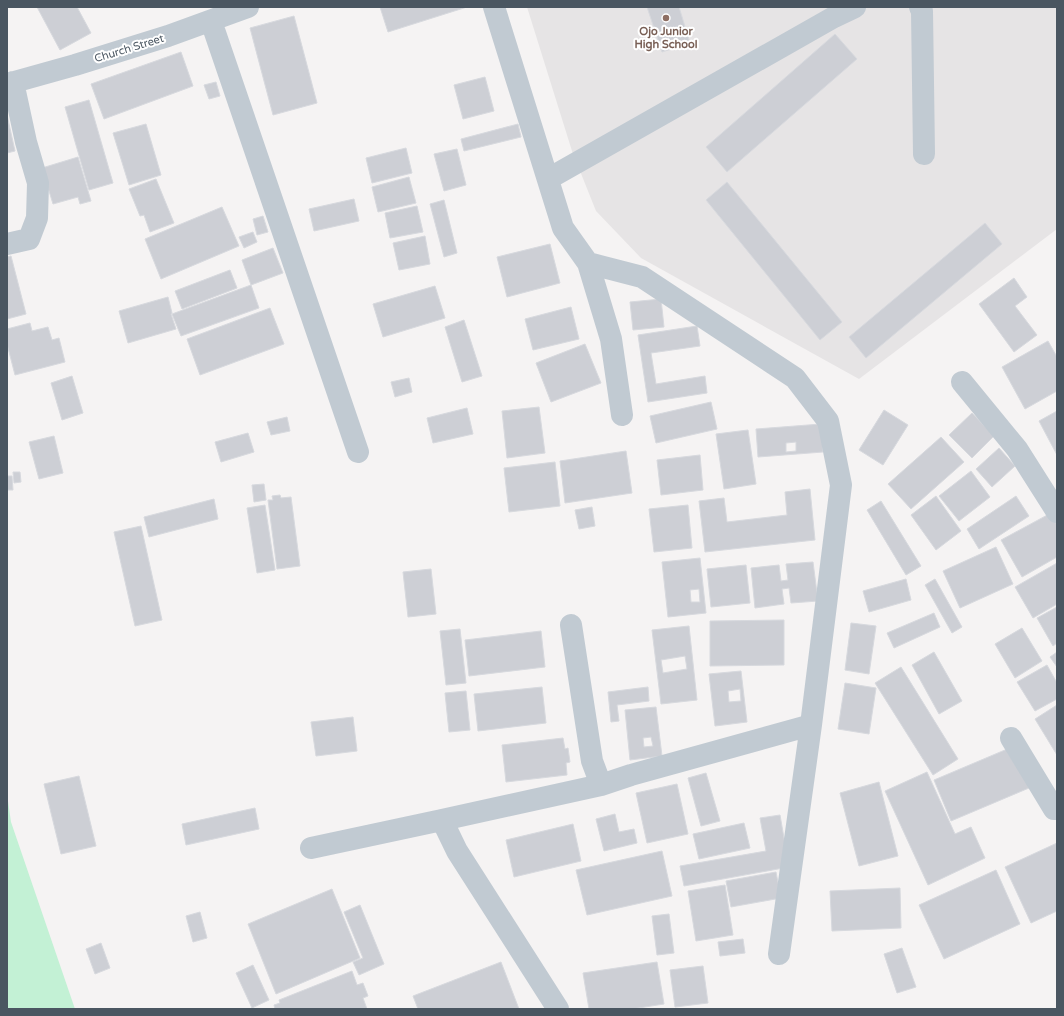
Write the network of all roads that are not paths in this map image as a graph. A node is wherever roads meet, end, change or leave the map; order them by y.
1 (248, 7) edge
2 (494, 7) edge
3 (855, 7) edge
4 (920, 7) edge
5 (211, 21) junction
6 (10, 83) edge
7 (924, 154) dead end
8 (548, 179) junction
9 (7, 244) edge
10 (588, 263) junction
11 (962, 382) dead end
12 (622, 415) dead end
13 (358, 452) dead end
14 (1057, 512) edge
15 (571, 625) dead end
16 (811, 725) junction
17 (1011, 738) dead end
18 (601, 785) junction
19 (1057, 809) edge
20 (442, 820) junction
21 (311, 848) dead end
22 (779, 954) dead end
23 (558, 1009) edge

1 - 5 street, Church Street
2 - 8 street
3 - 8 street
4 - 7 street
5 - 6 street, Church Street
5 - 13 street
6 - 9 street
8 - 10 street
10 - 12 street
10 - 16 street
11 - 14 street
15 - 18 street
16 - 18 street
16 - 22 street
17 - 19 street
18 - 20 street
20 - 21 street
20 - 23 street

